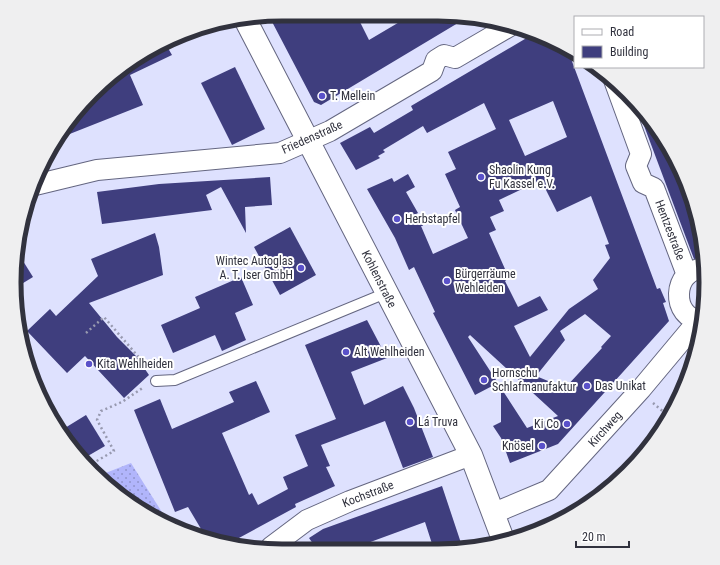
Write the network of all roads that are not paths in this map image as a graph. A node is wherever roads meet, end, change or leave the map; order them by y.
1 (248, 23) edge
2 (504, 30) edge
3 (620, 96) edge
4 (307, 140) junction
5 (40, 184) edge
6 (696, 272) edge
7 (386, 293) junction
8 (697, 319) edge
9 (696, 325) edge
10 (156, 381) road end
11 (471, 455) junction
12 (494, 513) junction
13 (502, 536) edge
14 (276, 544) edge

1 - 4 main road, Kohlenstraße
2 - 4 street, Friedenstraße
3 - 6 street, Hentzestraße
4 - 5 street, Friedenstraße
4 - 7 main road, Kohlenstraße
6 - 8 street, Kirchweg
7 - 10 lane
7 - 11 main road, Kohlenstraße
9 - 12 street, Kirchweg
11 - 12 main road, Kohlenstraße
11 - 14 street, Kochstraße
12 - 13 main road, Kohlenstraße

